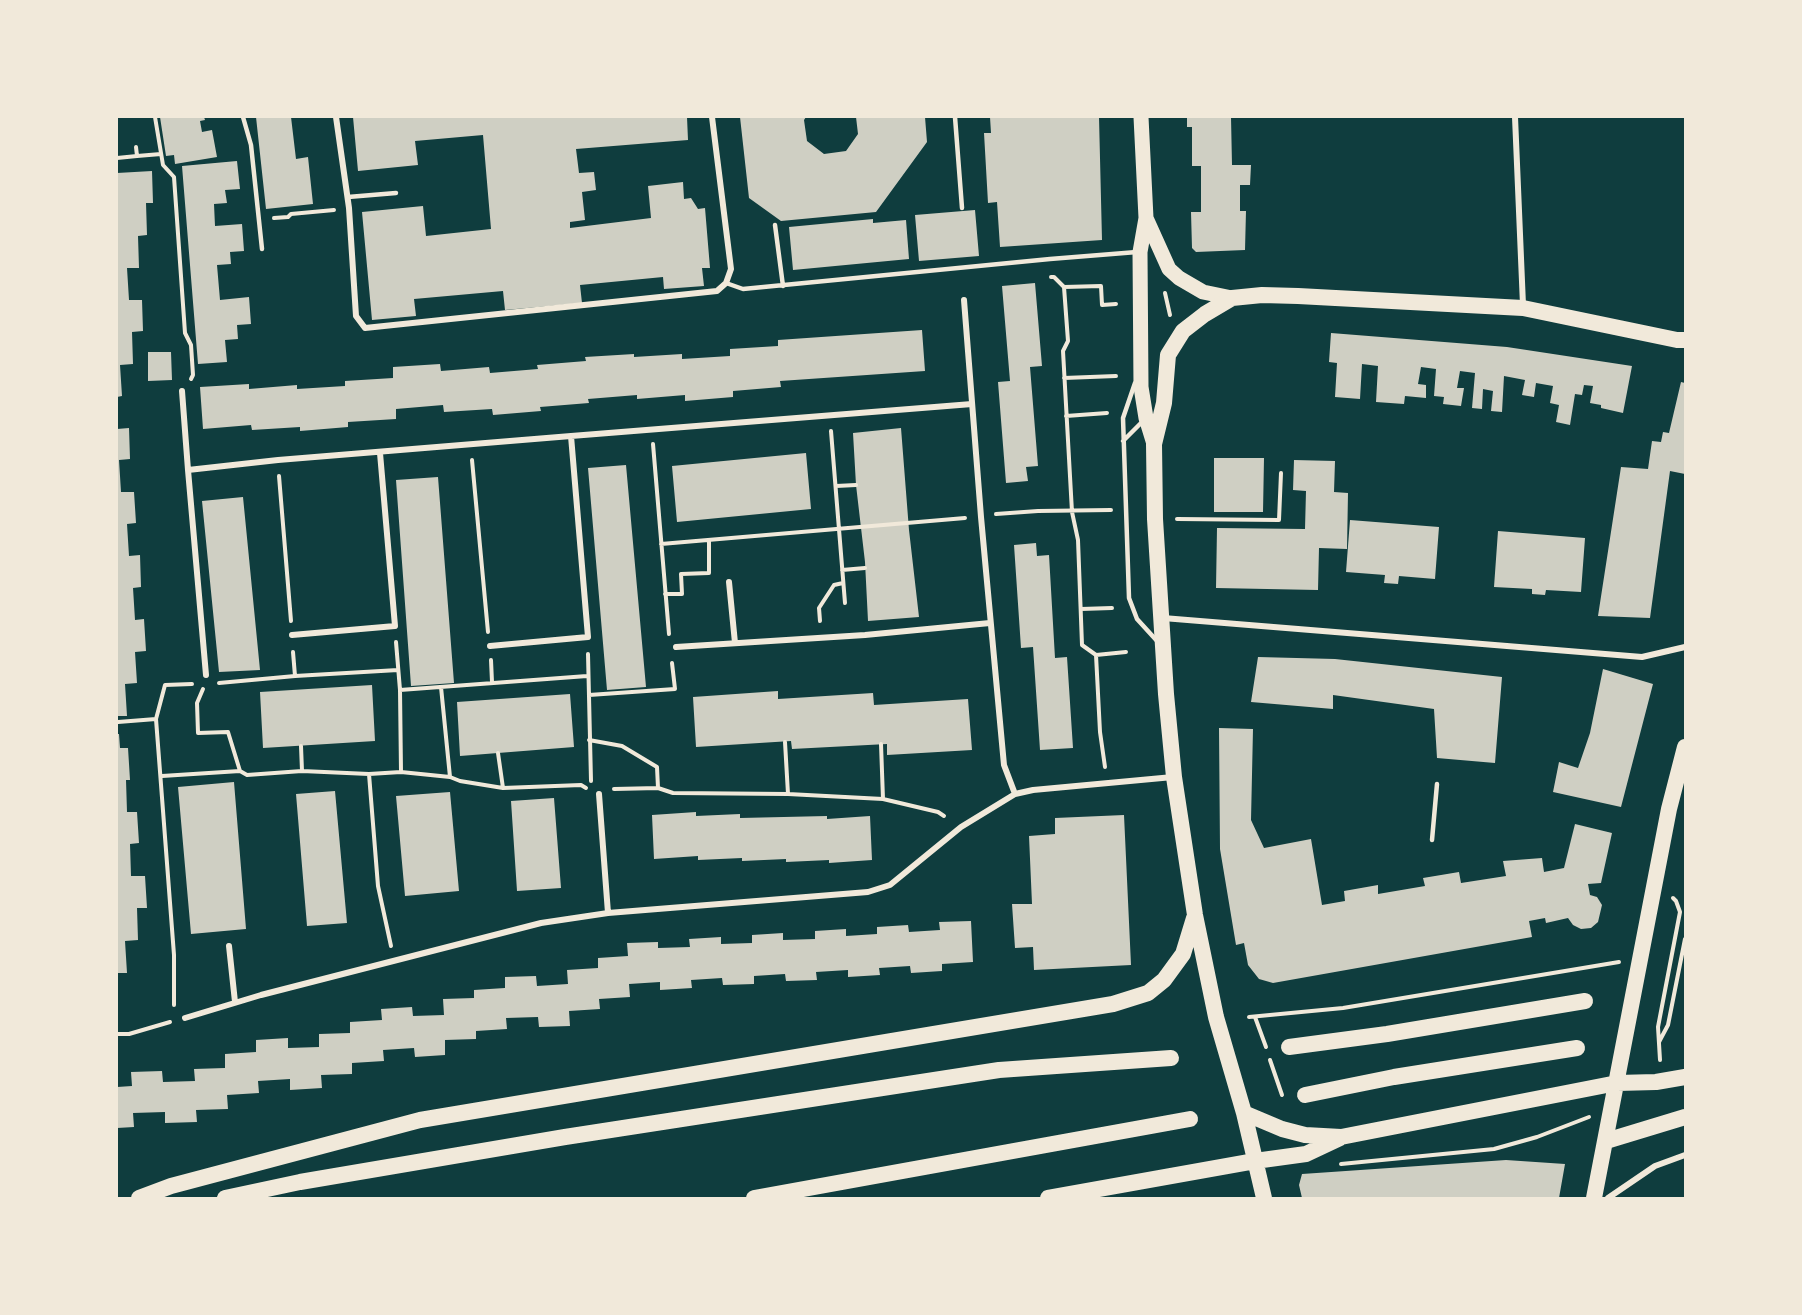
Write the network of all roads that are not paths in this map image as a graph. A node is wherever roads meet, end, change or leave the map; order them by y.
1 (243, 117) edge
2 (336, 117) edge
3 (712, 117) edge
4 (955, 117) edge
5 (1141, 117) edge
6 (1515, 117) edge
7 (396, 193) dead end
8 (348, 197) junction
9 (962, 208) dead end
10 (1146, 218) junction
11 (775, 225) dead end
12 (261, 249) dead end
13 (1140, 252) junction
14 (726, 284) junction
15 (783, 286) junction
16 (1232, 298) junction
17 (964, 300) dead end
18 (1523, 308) junction
19 (1682, 342) edge
20 (1142, 362) junction
21 (182, 391) road end
22 (972, 404) junction
23 (1155, 411) junction
24 (571, 436) junction
25 (1123, 441) junction
26 (1154, 444) junction
27 (380, 453) junction
28 (188, 470) junction
29 (729, 582) dead end
30 (1162, 618) junction
31 (990, 623) junction
32 (292, 635) road end
33 (735, 643) junction
34 (490, 646) road end
35 (676, 647) dead end
36 (1685, 647) edge
37 (1164, 649) junction
38 (206, 675) dead end
39 (1684, 762) edge
40 (1174, 777) junction
41 (1437, 784) dead end
42 (598, 792) road end
43 (1015, 794) junction
44 (1432, 840) dead end
45 (608, 913) junction
46 (1195, 915) junction
47 (229, 946) dead end
48 (1585, 1001) dead end
49 (235, 1002) junction
50 (185, 1018) road end
51 (1289, 1047) dead end
52 (1577, 1048) dead end
53 (1171, 1059) dead end
54 (1685, 1077) edge
55 (1617, 1083) junction
56 (1305, 1095) dead end
57 (1685, 1118) edge
58 (1190, 1119) dead end
59 (1245, 1121) junction
60 (1341, 1137) junction
61 (1606, 1141) junction
62 (1685, 1155) edge
63 (1256, 1161) junction
64 (140, 1198) edge
65 (225, 1198) edge
66 (754, 1198) edge
67 (1048, 1198) edge
68 (1264, 1198) edge
69 (1594, 1198) edge
70 (1608, 1198) edge

1 - 12 lane
2 - 8 street
3 - 14 street
4 - 9 lane
5 - 10 main road
6 - 18 street
7 - 8 lane
8 - 14 street
10 - 13 main road
10 - 16 main road
11 - 15 lane
13 - 15 lane
13 - 20 main road
14 - 15 lane
16 - 18 highway
16 - 23 highway
17 - 22 street
18 - 19 highway
20 - 23 main road
20 - 25 lane
21 - 28 street
22 - 24 street
22 - 31 street
23 - 25 lane
23 - 26 highway
23 - 26 main road
24 - 27 street
24 - 34 street
25 - 37 lane
26 - 30 highway
27 - 28 street
27 - 32 street
28 - 38 street
29 - 33 street
30 - 36 street
30 - 37 highway
31 - 33 street
31 - 43 street
33 - 35 street
37 - 40 highway
39 - 55 highway
40 - 43 street
40 - 46 highway
41 - 44 lane
42 - 45 street
43 - 45 street
45 - 49 street
46 - 59 highway
46 - 64 highway
47 - 49 street
48 - 51 highway
49 - 50 street
52 - 56 highway
53 - 65 highway
54 - 55 highway
55 - 60 highway
55 - 61 highway
57 - 61 highway
58 - 66 highway
59 - 60 highway
59 - 63 highway
60 - 63 highway
61 - 69 highway
62 - 70 street
63 - 67 highway
63 - 68 highway

